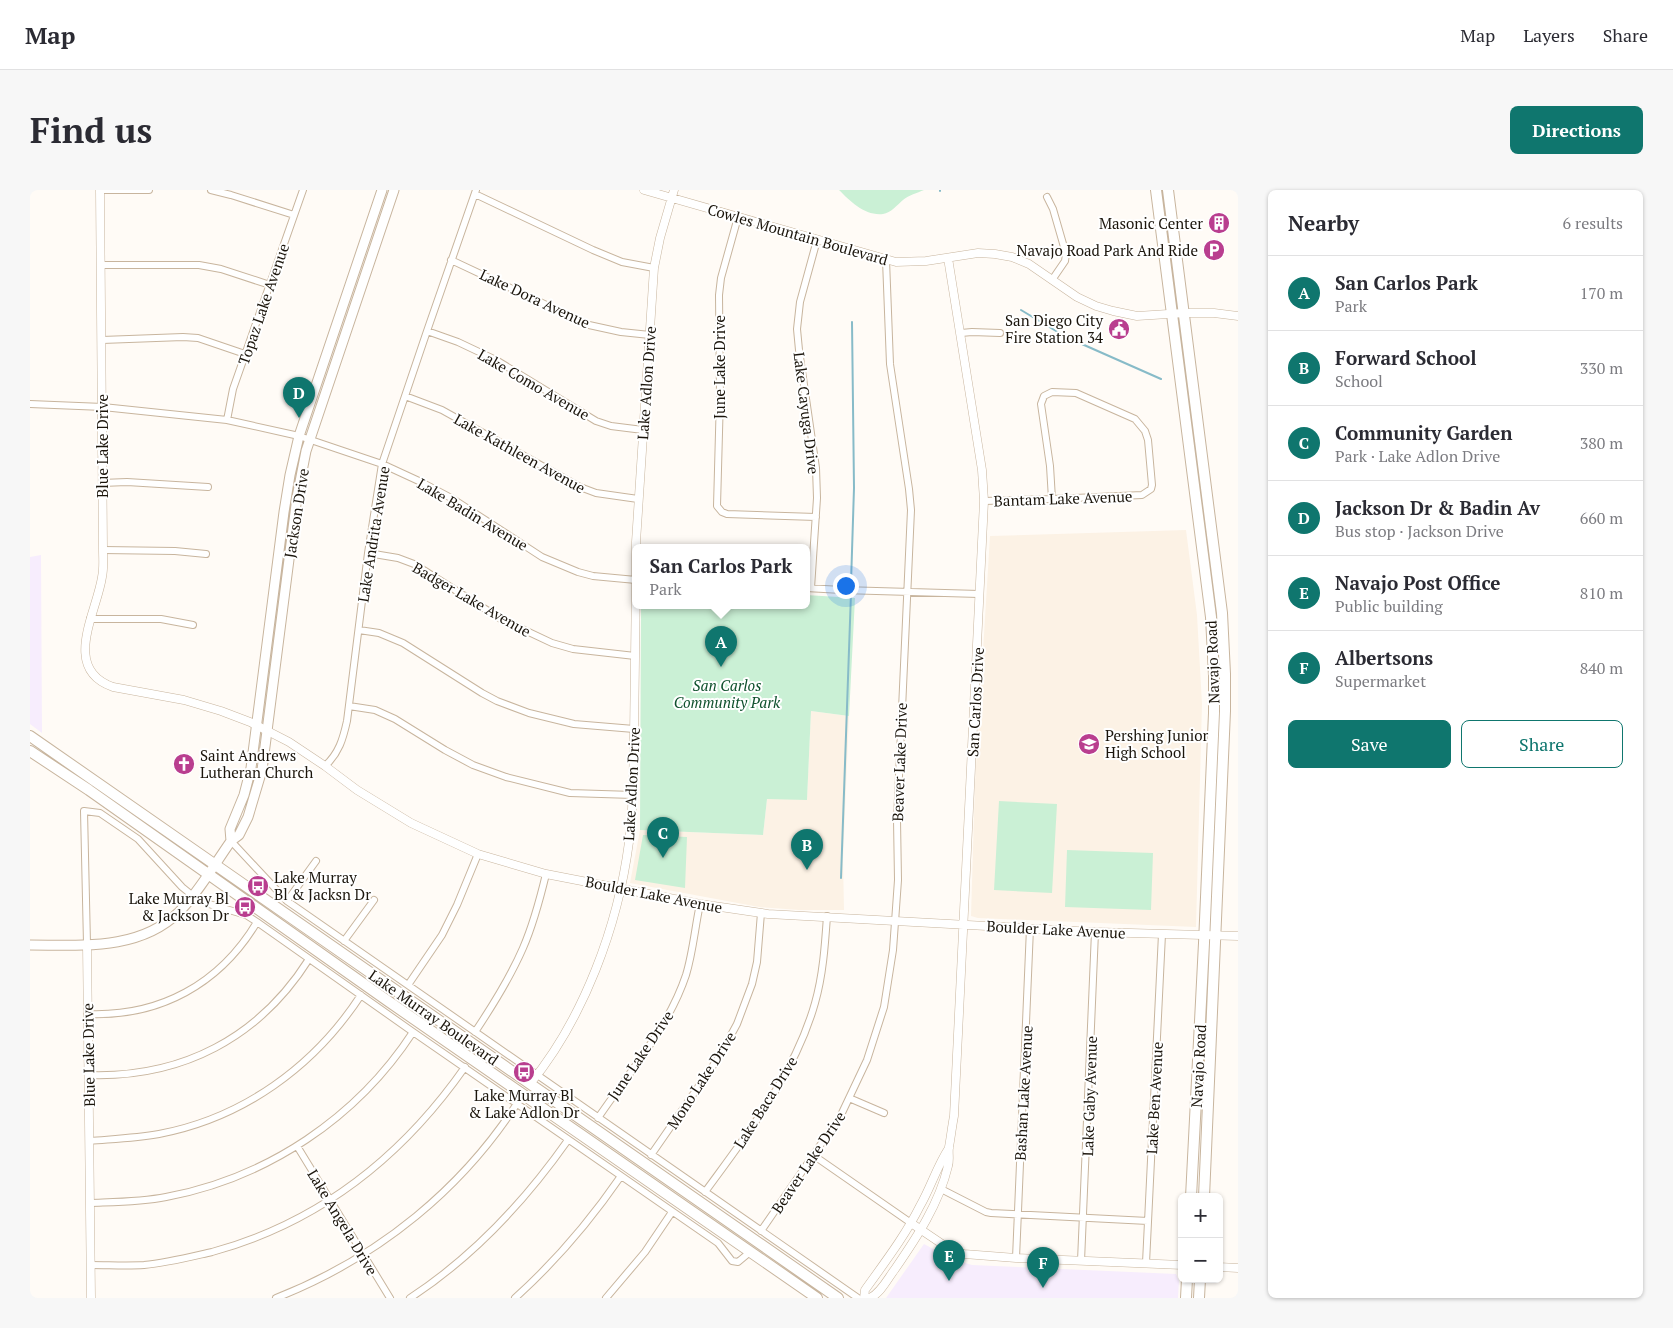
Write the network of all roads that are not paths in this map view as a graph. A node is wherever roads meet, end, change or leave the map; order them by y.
1 (100, 190) edge
2 (149, 190) edge
3 (211, 190) edge
4 (302, 190) edge
5 (382, 190) edge
6 (394, 190) edge
7 (644, 190) edge
8 (674, 190) edge
9 (1156, 190) edge
10 (1168, 190) edge
11 (476, 192) edge
12 (1047, 197) dead end
13 (671, 198) junction
14 (294, 216) junction
15 (738, 217) junction
16 (817, 240) junction
17 (948, 258) junction
18 (451, 260) junction
19 (886, 260) junction
20 (101, 266) junction
21 (654, 268) junction
22 (1052, 280) junction
23 (270, 286) junction
24 (1184, 312) junction
25 (1172, 314) junction
26 (1238, 316) edge
27 (427, 331) junction
28 (961, 333) junction
29 (1000, 333) dead end
30 (650, 335) junction
31 (102, 340) junction
32 (245, 354) junction
33 (405, 396) junction
34 (30, 404) edge
35 (103, 407) junction
36 (227, 420) junction
37 (643, 430) junction
38 (299, 436) junction
39 (310, 439) junction
40 (382, 464) junction
41 (102, 483) junction
42 (208, 487) dead end
43 (638, 499) junction
44 (1052, 499) junction
45 (984, 500) junction
46 (816, 517) junction
47 (636, 544) edge
48 (103, 550) junction
49 (368, 553) junction
50 (206, 554) dead end
51 (810, 578) edge
52 (632, 580) edge
53 (810, 588) edge
54 (907, 592) junction
55 (979, 594) junction
56 (636, 609) edge
57 (90, 619) junction
58 (193, 626) dead end
59 (359, 630) junction
60 (635, 656) junction
61 (113, 687) joint
62 (348, 706) junction
63 (257, 726) junction
64 (634, 729) junction
65 (268, 732) junction
66 (30, 736) edge
67 (30, 751) edge
68 (325, 766) junction
69 (633, 796) junction
70 (84, 811) joint
71 (231, 841) junction
72 (478, 854) junction
73 (316, 861) dead end
74 (215, 864) junction
75 (208, 874) junction
76 (546, 874) junction
77 (620, 888) junction
78 (193, 896) junction
79 (374, 900) dead end
80 (288, 901) junction
81 (700, 904) junction
82 (762, 913) junction
83 (827, 916) junction
84 (895, 920) junction
85 (257, 922) junction
86 (963, 925) junction
87 (1030, 928) junction
88 (1096, 932) junction
89 (1162, 934) junction
90 (1204, 935) junction
91 (1216, 935) junction
92 (1238, 936) edge
93 (344, 941) junction
94 (88, 944) junction
95 (30, 945) edge
96 (309, 959) junction
97 (408, 985) junction
98 (361, 995) junction
99 (87, 1014) junction
100 (412, 1032) junction
101 (475, 1032) junction
102 (465, 1067) junction
103 (89, 1075) junction
104 (537, 1075) junction
105 (508, 1084) junction
106 (530, 1084) junction
107 (523, 1094) junction
108 (544, 1094) junction
109 (849, 1098) junction
110 (517, 1104) junction
111 (884, 1113) dead end
112 (598, 1118) junction
113 (568, 1140) junction
114 (90, 1141) junction
115 (296, 1146) junction
116 (949, 1148) junction
117 (651, 1155) junction
118 (813, 1155) junction
119 (621, 1176) junction
120 (941, 1189) junction
121 (705, 1192) junction
122 (1191, 1193) edge
123 (1204, 1193) edge
124 (330, 1200) junction
125 (90, 1203) junction
126 (672, 1212) junction
127 (1017, 1215) junction
128 (1084, 1217) junction
129 (1148, 1220) junction
130 (911, 1223) junction
131 (921, 1230) junction
132 (761, 1231) junction
133 (750, 1252) junction
134 (363, 1255) junction
135 (1016, 1258) junction
136 (1081, 1261) junction
137 (1146, 1263) junction
138 (91, 1265) junction
139 (1178, 1265) edge
140 (1223, 1267) edge
141 (1238, 1268) edge
142 (1186, 1283) edge
143 (1200, 1283) edge
144 (91, 1298) edge
145 (276, 1298) edge
146 (390, 1298) edge
147 (410, 1298) edge
148 (515, 1298) edge
149 (606, 1298) edge
150 (817, 1298) edge
151 (838, 1298) edge
152 (858, 1298) edge
153 (864, 1298) edge
154 (870, 1298) edge
155 (1186, 1298) edge
156 (1199, 1298) edge

1 - 2 street
1 - 20 street, Blue Lake Drive
3 - 14 street
4 - 14 street, Topaz Lake Avenue
5 - 38 main road, Jackson Drive
6 - 39 main road, Jackson Drive
7 - 13 street, Cowles Mountain Boulevard
8 - 13 street, Lake Adlon Drive
9 - 25 main road, Navajo Road
10 - 24 main road, Navajo Road
11 - 18 street, Lake Andrita Avenue
11 - 21 street
12 - 22 street
13 - 15 street, Cowles Mountain Boulevard
13 - 21 street, Lake Adlon Drive
14 - 23 street, Topaz Lake Avenue
15 - 16 street, Cowles Mountain Boulevard
15 - 46 street, June Lake Drive
16 - 19 street, Cowles Mountain Boulevard
16 - 46 street, Lake Cayuga Drive
17 - 19 street, Cowles Mountain Boulevard
17 - 22 street, Cowles Mountain Boulevard
17 - 28 street, San Carlos Drive
18 - 27 street, Lake Andrita Avenue
18 - 30 street, Lake Dora Avenue
19 - 54 street, Beaver Lake Drive
20 - 23 street
20 - 31 street, Blue Lake Drive
21 - 30 street, Lake Adlon Drive
22 - 25 street, Cowles Mountain Boulevard
23 - 32 street, Topaz Lake Avenue
24 - 25 street, Cowles Mountain Boulevard
24 - 26 street, Cowles Mountain Boulevard
24 - 91 main road, Navajo Road
25 - 90 main road, Navajo Road
27 - 33 street, Lake Andrita Avenue
27 - 37 street, Lake Como Avenue
28 - 29 street
28 - 45 street, San Carlos Drive
30 - 37 street, Lake Adlon Drive
31 - 32 street
31 - 35 street, Blue Lake Drive
32 - 36 street, Topaz Lake Avenue
33 - 40 street, Lake Andrita Avenue
33 - 43 street, Lake Kathleen Avenue
34 - 35 street, Lake Badin Avenue
35 - 36 street, Lake Badin Avenue
35 - 41 street, Blue Lake Drive
36 - 38 street, Lake Badin Avenue
37 - 43 street, Lake Adlon Drive
38 - 39 street, Lake Badin Avenue
38 - 63 main road, Jackson Drive
39 - 40 street, Lake Badin Avenue
39 - 65 main road, Jackson Drive
40 - 49 street, Lake Andrita Avenue
40 - 52 street, Lake Badin Avenue
41 - 42 street
41 - 48 street, Blue Lake Drive
43 - 47 street, Lake Adlon Drive
44 - 44 street, Bantam Lake Avenue
44 - 45 street, Bantam Lake Avenue
45 - 55 street, San Carlos Drive
46 - 51 street, Lake Cayuga Drive
48 - 50 street
48 - 57 street, Blue Lake Drive
49 - 59 street, Lake Andrita Avenue
49 - 60 street, Badger Lake Avenue
53 - 54 street
54 - 55 street
54 - 84 street, Beaver Lake Drive
55 - 86 street, San Carlos Drive
56 - 60 street, Lake Adlon Drive
57 - 58 street
57 - 61 street, Blue Lake Drive
59 - 62 street, Lake Andrita Avenue
59 - 64 street
60 - 64 street, Lake Adlon Drive
61 - 63 street, Boulder Lake Avenue
62 - 68 street, Lake Andrita Avenue
62 - 69 street
63 - 65 street, Boulder Lake Avenue
63 - 71 main road, Jackson Drive
64 - 69 street, Lake Adlon Drive
65 - 68 street, Boulder Lake Avenue
65 - 71 main road, Jackson Drive
66 - 74 main road, Lake Murray Boulevard
67 - 75 main road, Lake Murray Boulevard
68 - 72 street, Boulder Lake Avenue
69 - 77 street, Lake Adlon Drive
70 - 78 street, Lake Murray Boulevard
70 - 94 street, Blue Lake Drive
71 - 74 main road, Jackson Drive
71 - 80 street, Lake Murray Boulevard
72 - 76 street, Boulder Lake Avenue
72 - 97 street
73 - 80 street
74 - 75 main road, Jackson Drive
74 - 106 main road, Lake Murray Boulevard
75 - 78 main road, Jackson Drive
75 - 105 main road, Lake Murray Boulevard
76 - 77 street, Boulder Lake Avenue
76 - 101 street
77 - 81 street, Boulder Lake Avenue
77 - 104 street, Lake Adlon Drive
78 - 85 street, Lake Murray Boulevard
78 - 94 main road, Jackson Drive
79 - 93 street
80 - 93 street, Lake Murray Boulevard
81 - 82 street, Boulder Lake Avenue
81 - 112 street, June Lake Drive
82 - 83 street, Boulder Lake Avenue
82 - 117 street, Mono Lake Drive
83 - 84 street, Boulder Lake Avenue
83 - 121 street, Lake Baca Drive
84 - 86 street, Boulder Lake Avenue
84 - 109 street, Beaver Lake Drive
85 - 96 street, Lake Murray Boulevard
85 - 99 street
86 - 87 street, Boulder Lake Avenue
86 - 116 street, San Carlos Drive
87 - 88 street, Boulder Lake Avenue
87 - 127 street, Bashan Lake Avenue
88 - 89 street, Boulder Lake Avenue
88 - 128 street, Lake Gaby Avenue
89 - 90 street, Boulder Lake Avenue
89 - 129 street, Lake Ben Avenue
90 - 91 street, Boulder Lake Avenue
90 - 122 main road, Navajo Road
91 - 92 street, Boulder Lake Avenue
91 - 123 main road, Navajo Road
93 - 97 street, Lake Murray Boulevard
94 - 95 main road, Jackson Drive
94 - 99 street, Blue Lake Drive
96 - 98 street, Lake Murray Boulevard
96 - 103 street
97 - 101 street, Lake Murray Boulevard
98 - 100 street, Lake Murray Boulevard
98 - 114 street
99 - 103 street, Blue Lake Drive
100 - 102 street, Lake Murray Boulevard
100 - 115 street
101 - 104 street, Lake Murray Boulevard
102 - 110 street, Lake Murray Boulevard
102 - 124 street
103 - 114 street, Blue Lake Drive
104 - 106 street, Lake Adlon Drive
104 - 112 street, Lake Murray Boulevard
105 - 106 main road
105 - 107 main road, Lake Murray Boulevard
106 - 108 main road, Lake Murray Boulevard
107 - 108 main road
107 - 110 street
107 - 133 main road, Lake Murray Boulevard
108 - 151 main road, Lake Murray Boulevard
109 - 111 street
109 - 118 street, Beaver Lake Drive
110 - 113 street, Lake Murray Boulevard
110 - 134 street
112 - 117 street, Lake Murray Boulevard
113 - 119 street, Lake Murray Boulevard
113 - 147 street
114 - 125 street, Blue Lake Drive
115 - 124 street, Lake Angela Drive
115 - 125 street
116 - 120 street, San Carlos Drive
116 - 130 street, San Carlos Drive
117 - 121 street, Lake Murray Boulevard
118 - 130 street
118 - 132 street, Beaver Lake Drive
119 - 126 street, Lake Murray Boulevard
119 - 148 street
120 - 127 street
120 - 131 street, San Carlos Drive
121 - 132 street, Lake Murray Boulevard
124 - 134 street, Lake Angela Drive
124 - 138 street
125 - 138 street, Blue Lake Drive
126 - 133 street, Lake Murray Boulevard
126 - 149 street
127 - 128 street
127 - 135 street, Bashan Lake Avenue
128 - 129 street
128 - 136 street, Lake Gaby Avenue
129 - 137 street, Lake Ben Avenue
130 - 131 street
130 - 153 street, San Carlos Drive
131 - 135 street
131 - 154 street, San Carlos Drive
132 - 152 street, Lake Murray Boulevard
133 - 150 main road, Lake Murray Boulevard
134 - 145 street
134 - 146 street, Lake Angela Drive
135 - 136 street
136 - 137 street
137 - 139 street
138 - 144 street, Blue Lake Drive
140 - 141 street
142 - 155 main road
143 - 156 main road

